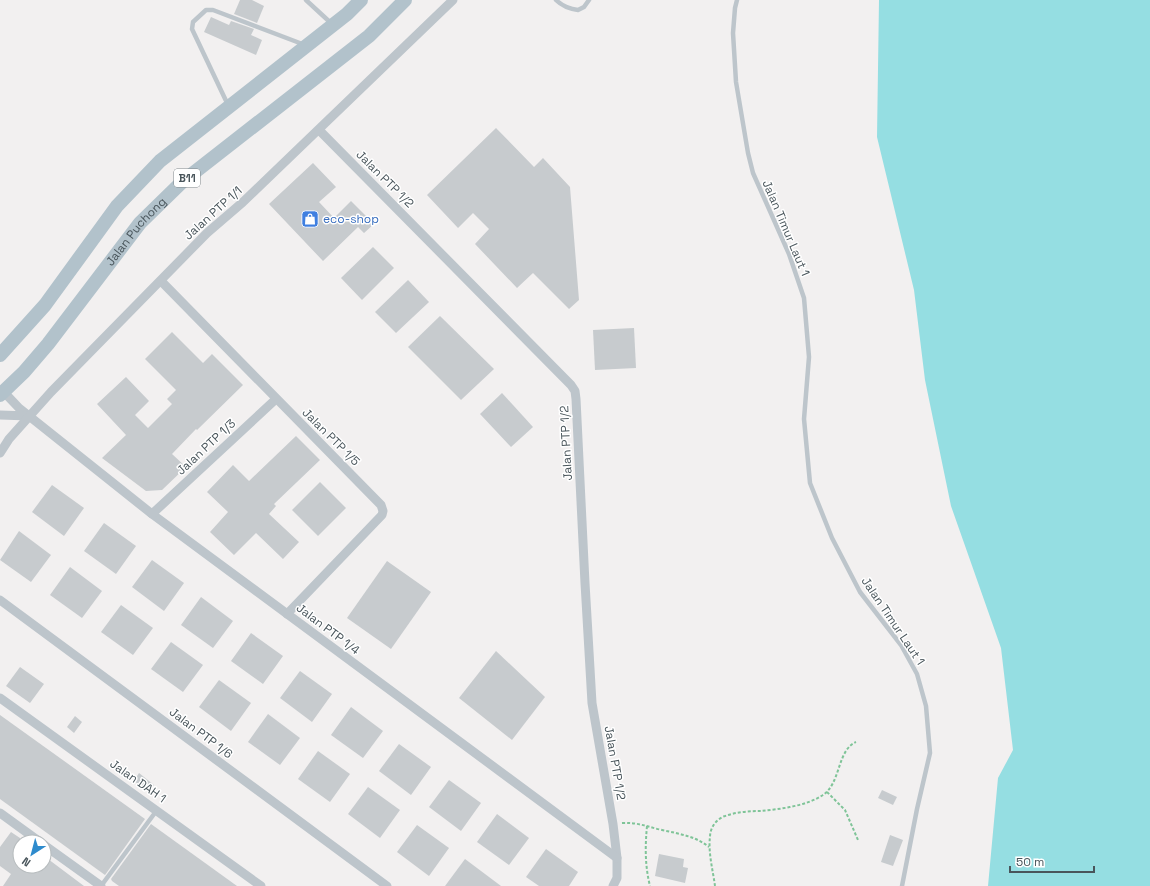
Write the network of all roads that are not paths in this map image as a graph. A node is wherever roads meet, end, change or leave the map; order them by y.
1 (306, 0) edge
2 (361, 0) edge
3 (405, 0) edge
4 (453, 0) edge
5 (556, 0) edge
6 (589, 0) edge
7 (737, 0) edge
8 (333, 25) junction
9 (306, 46) junction
10 (228, 107) junction
11 (319, 130) junction
12 (161, 281) junction
13 (0, 355) edge
14 (1, 391) edge
15 (276, 399) junction
16 (0, 415) edge
17 (29, 416) junction
18 (0, 453) edge
19 (152, 514) junction
20 (0, 600) edge
21 (287, 614) junction
22 (0, 698) edge
23 (157, 810) junction
24 (0, 813) edge
25 (29, 834) edge
26 (52, 851) edge
27 (617, 858) junction
28 (101, 886) edge
29 (261, 886) edge
30 (387, 886) edge
31 (613, 886) edge
32 (902, 886) edge

1 - 8 lane
2 - 8 main road, B11
3 - 14 main road, Jalan Puchong / B11
4 - 11 street, Jalan PTP 1/1
5 - 6 lane
7 - 32 lane, Jalan Timur Laut 1
8 - 9 main road, B11
9 - 10 main road, B11
9 - 10 lane
10 - 13 main road, B11
11 - 12 street, Jalan PTP 1/1
11 - 27 street, Jalan PTP 1/2
12 - 15 street, Jalan PTP 1/5
12 - 17 street, Jalan PTP 1/1
14 - 17 street, Jalan PTP 1/4
15 - 19 street, Jalan PTP 1/3
15 - 21 street, Jalan PTP 1/5
16 - 17 street
17 - 18 street, Jalan PTP 1/1
17 - 19 street, Jalan PTP 1/4
19 - 21 street, Jalan PTP 1/4
20 - 30 street, Jalan PTP 1/6
21 - 27 street, Jalan PTP 1/4
22 - 23 street, Jalan DAH 1
23 - 28 lane
23 - 29 street, Jalan DAH 1
24 - 25 street
26 - 28 street
27 - 31 street

